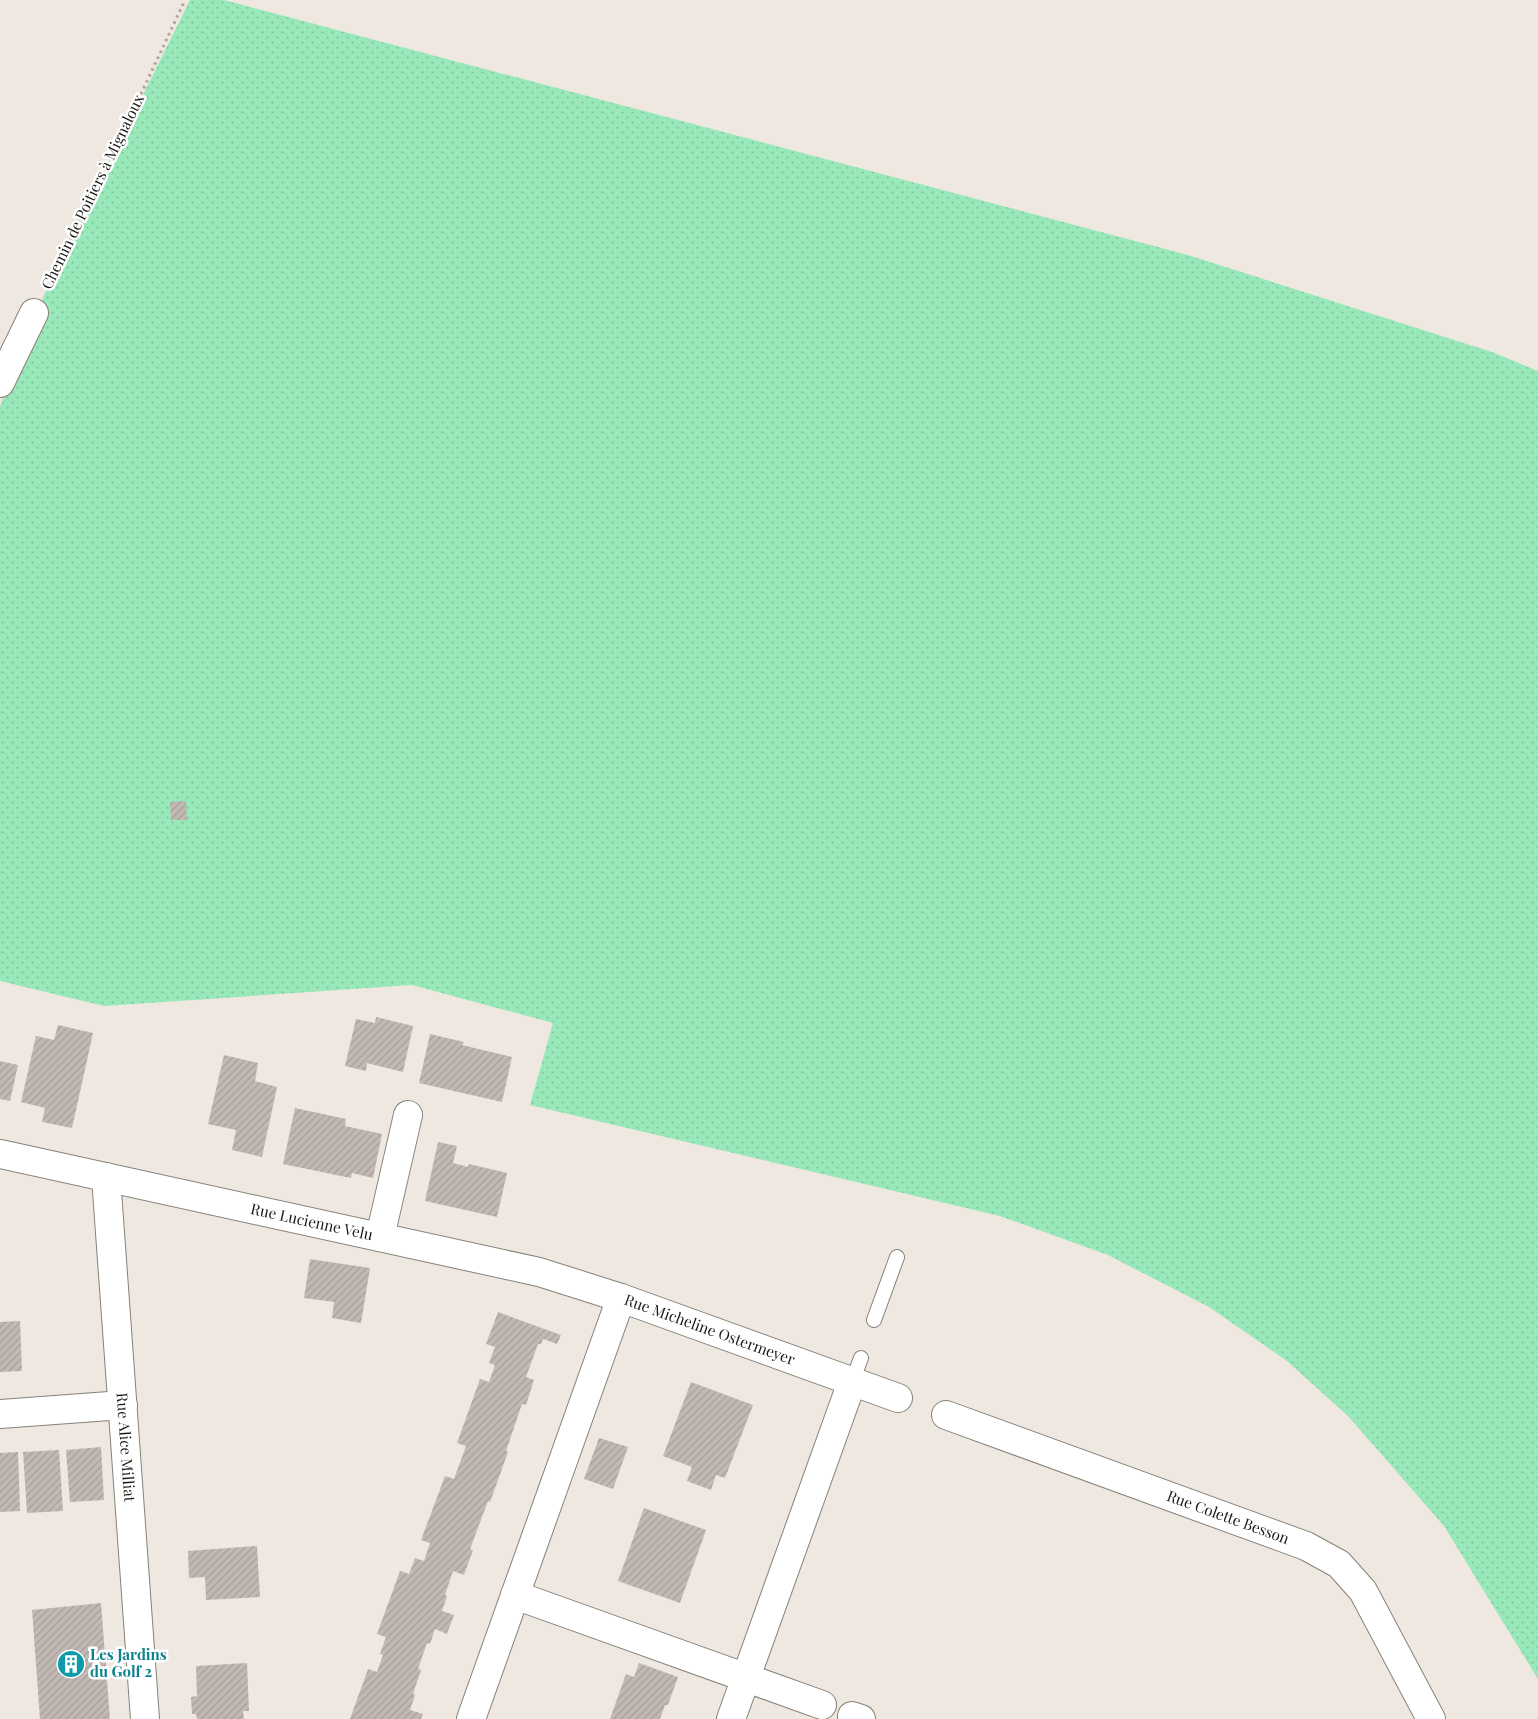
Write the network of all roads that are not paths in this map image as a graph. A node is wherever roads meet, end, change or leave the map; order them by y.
1 (34, 313) road end
2 (0, 383) edge
3 (408, 1115) dead end
4 (0, 1154) edge
5 (106, 1177) junction
6 (380, 1237) junction
7 (897, 1257) dead end
8 (621, 1298) junction
9 (874, 1320) dead end
10 (856, 1370) junction
11 (898, 1398) dead end
12 (123, 1405) junction
13 (0, 1414) edge
14 (946, 1415) dead end
15 (515, 1595) junction
16 (746, 1678) junction
17 (822, 1705) dead end
18 (145, 1719) edge
19 (471, 1719) edge
20 (731, 1719) edge
21 (1430, 1719) edge

1 - 2 street
3 - 6 street
4 - 5 street, Rue Lucienne Velu
5 - 6 street, Rue Lucienne Velu
5 - 12 street, Rue Alice Milliat
6 - 8 street, Rue Lucienne Velu
7 - 9 lane
8 - 10 street, Rue Micheline Ostermeyer
8 - 15 street, Rue Micheline Ostermeyer
10 - 11 street
10 - 16 street
12 - 13 street
12 - 18 street, Rue Alice Milliat
14 - 21 street, Rue Colette Besson
15 - 16 street
15 - 19 street, Rue Micheline Ostermeyer
16 - 17 street
16 - 20 street

